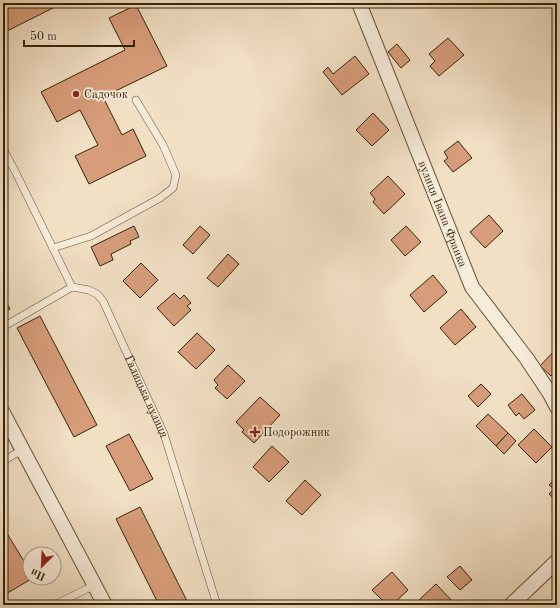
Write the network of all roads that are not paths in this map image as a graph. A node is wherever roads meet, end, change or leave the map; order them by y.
1 (359, 3) edge
2 (136, 100) dead end
3 (3, 149) edge
4 (53, 248) junction
5 (72, 287) junction
6 (3, 327) edge
7 (557, 407) edge
8 (3, 413) edge
9 (22, 450) junction
10 (3, 461) edge
11 (557, 561) edge
12 (95, 585) junction
13 (54, 605) edge
14 (105, 605) edge
15 (217, 605) edge
16 (511, 605) edge

1 - 7 street, вулиця Івана Франка
2 - 4 lane
3 - 4 lane
4 - 5 lane
5 - 6 lane
5 - 15 lane, Галицька вулиця
8 - 9 street
9 - 10 lane
9 - 12 street
11 - 16 street
12 - 13 lane
12 - 14 street

